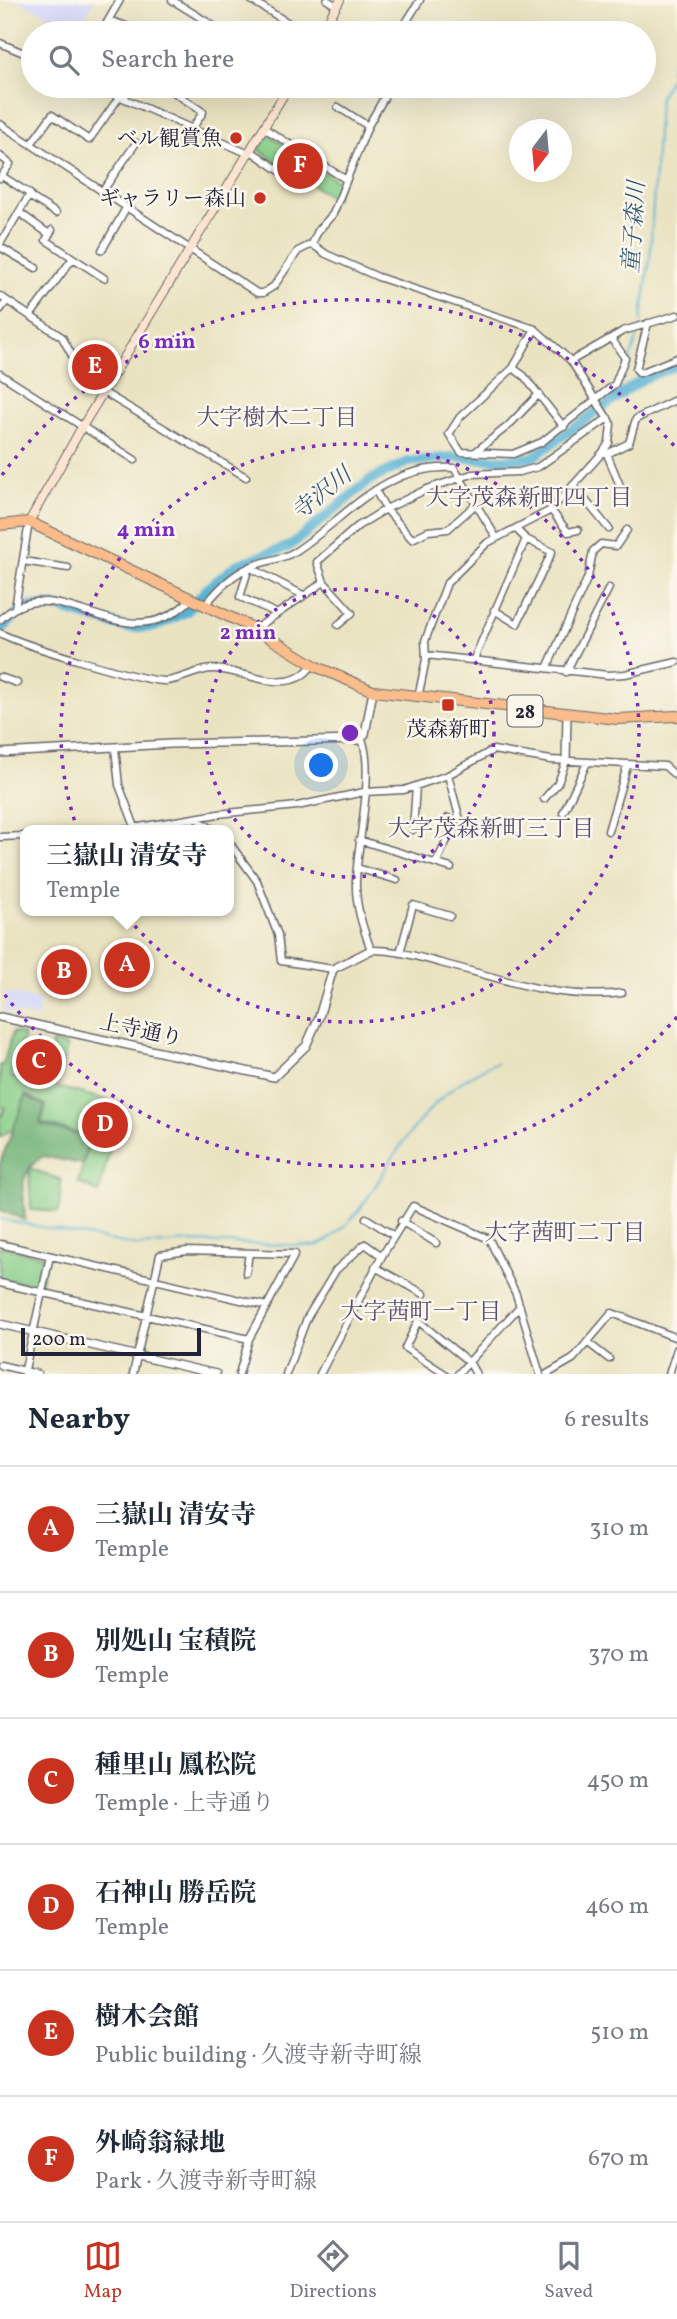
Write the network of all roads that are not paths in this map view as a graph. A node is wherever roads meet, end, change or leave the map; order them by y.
1 (120, 0) edge
2 (172, 0) edge
3 (251, 0) edge
4 (327, 0) edge
5 (420, 0) edge
6 (339, 3) edge
7 (109, 20) joint
8 (112, 21) edge
9 (206, 21) edge
10 (285, 21) edge
11 (328, 21) edge
12 (407, 21) edge
13 (0, 43) edge
14 (21, 52) edge
15 (121, 98) edge
16 (124, 98) edge
17 (183, 98) edge
18 (282, 98) edge
19 (384, 98) dead end
20 (338, 107) dead end
21 (0, 124) edge
22 (368, 126) junction
23 (264, 128) junction
24 (192, 129) junction
25 (136, 143) dead end
26 (31, 144) junction
27 (250, 152) junction
28 (0, 156) edge
29 (1, 177) edge
30 (293, 180) dead end
31 (345, 180) junction
32 (103, 192) junction
33 (29, 196) junction
34 (126, 208) junction
35 (20, 213) junction
36 (56, 213) dead end
37 (312, 244) junction
38 (0, 246) edge
39 (191, 249) junction
40 (102, 250) dead end
41 (73, 258) junction
42 (36, 268) dead end
43 (104, 278) dead end
44 (3, 298) edge
45 (0, 310) edge
46 (677, 315) edge
47 (30, 316) junction
48 (646, 324) junction
49 (535, 329) junction
50 (611, 338) junction
51 (677, 358) edge
52 (571, 361) junction
53 (513, 368) junction
54 (0, 374) edge
55 (106, 388) junction
56 (539, 394) junction
57 (677, 399) edge
58 (597, 402) junction
59 (607, 416) junction
60 (82, 427) junction
61 (564, 427) junction
62 (475, 453) junction
63 (605, 453) junction
64 (460, 454) junction
65 (135, 460) dead end
66 (454, 467) junction
67 (246, 478) dead end
68 (458, 479) junction
69 (573, 485) junction
70 (375, 490) junction
71 (624, 493) dead end
72 (475, 505) junction
73 (386, 509) junction
74 (551, 510) junction
75 (29, 522) junction
76 (0, 525) edge
77 (516, 529) junction
78 (609, 529) dead end
79 (578, 530) dead end
80 (627, 530) dead end
81 (496, 537) junction
82 (526, 540) junction
83 (23, 561) junction
84 (249, 567) junction
85 (68, 568) dead end
86 (324, 582) junction
87 (610, 589) dead end
88 (303, 596) junction
89 (198, 602) junction
90 (15, 608) junction
91 (494, 610) junction
92 (276, 613) junction
93 (0, 620) edge
94 (338, 625) dead end
95 (256, 629) junction
96 (0, 633) edge
97 (426, 655) junction
98 (474, 659) junction
99 (677, 662) edge
100 (313, 664) junction
101 (547, 668) junction
102 (566, 673) junction
103 (0, 677) edge
104 (17, 683) dead end
105 (373, 691) junction
106 (418, 698) junction
107 (567, 715) junction
108 (677, 716) edge
109 (362, 739) junction
110 (115, 748) junction
111 (0, 753) edge
112 (566, 761) junction
113 (587, 763) junction
114 (627, 766) junction
115 (448, 775) junction
116 (677, 777) edge
117 (416, 786) junction
118 (364, 792) junction
119 (544, 799) dead end
120 (563, 813) dead end
121 (195, 818) junction
122 (448, 818) dead end
123 (460, 820) dead end
124 (134, 825) edge
125 (148, 825) edge
126 (206, 825) edge
127 (413, 830) dead end
128 (608, 831) dead end
129 (20, 836) edge
130 (0, 838) edge
131 (359, 840) junction
132 (234, 848) edge
133 (436, 863) junction
134 (357, 868) junction
135 (451, 868) dead end
136 (397, 880) dead end
137 (450, 916) dead end
138 (371, 950) junction
139 (400, 953) junction
140 (333, 969) junction
141 (622, 993) dead end
142 (0, 1017) edge
143 (366, 1218) dead end
144 (401, 1221) junction
145 (393, 1235) junction
146 (436, 1243) dead end
147 (0, 1244) edge
148 (249, 1253) junction
149 (382, 1255) junction
150 (50, 1256) junction
151 (375, 1267) junction
152 (246, 1273) dead end
153 (154, 1280) junction
154 (0, 1283) edge
155 (42, 1292) junction
156 (424, 1294) dead end
157 (267, 1306) junction
158 (520, 1306) junction
159 (146, 1316) junction
160 (0, 1324) edge
161 (33, 1332) junction
162 (677, 1338) edge
163 (249, 1339) junction
164 (587, 1342) junction
165 (677, 1349) edge
166 (137, 1356) junction
167 (610, 1360) dead end
168 (469, 1362) junction
169 (0, 1365) edge
170 (24, 1372) edge
171 (38, 1374) edge
172 (133, 1374) edge
173 (216, 1374) edge
174 (239, 1374) edge
175 (286, 1374) edge
176 (320, 1374) edge
177 (445, 1374) edge
178 (458, 1374) edge
179 (476, 1374) edge
180 (540, 1374) edge
181 (547, 1374) edge
182 (669, 1374) edge

1 - 7 street
2 - 9 street
3 - 10 street
4 - 6 street
5 - 12 street
6 - 11 main road
7 - 8 street
13 - 14 street
15 - 26 street
16 - 24 street
17 - 24 street
18 - 23 main road
19 - 22 street
20 - 22 street
21 - 26 street
22 - 31 street
23 - 27 main road
23 - 31 street
24 - 27 street
25 - 32 street
26 - 32 street
27 - 30 street
27 - 39 main road
28 - 29 street
29 - 33 street
31 - 37 street
32 - 34 street
33 - 35 street
33 - 36 street
34 - 39 street
34 - 40 street
35 - 38 street
35 - 41 street
37 - 39 street
37 - 49 street
38 - 42 street
39 - 55 main road
41 - 43 street
41 - 47 street
44 - 45 street
44 - 47 street
46 - 48 street
47 - 55 street
48 - 50 street
48 - 51 street
49 - 52 street
49 - 53 street
50 - 52 street
50 - 58 street
52 - 58 street
53 - 56 street
53 - 64 street
54 - 60 street
55 - 60 main road
55 - 67 street
56 - 61 street
56 - 62 street
57 - 63 street
58 - 59 street
58 - 61 street
59 - 63 street
59 - 68 street
60 - 65 street
60 - 75 main road
61 - 62 street
62 - 64 street
63 - 69 street
63 - 71 street
64 - 66 street
66 - 68 street
66 - 70 street
68 - 72 street
68 - 73 street
69 - 74 street
69 - 78 street
70 - 73 street
70 - 84 street
72 - 73 street
72 - 81 street
73 - 86 street
74 - 77 street
74 - 79 street
75 - 76 main road
75 - 83 street
75 - 89 main road, 28
77 - 81 street
77 - 82 street
80 - 101 street
81 - 97 street
82 - 91 street
82 - 91 street
83 - 85 street
83 - 90 street
84 - 88 street
84 - 89 street
84 - 92 street
86 - 88 street
86 - 94 street
87 - 102 street
88 - 92 street
89 - 90 street
89 - 95 main road, 28
90 - 93 street
91 - 98 street
92 - 95 street
95 - 100 main road, 28
96 - 100 street
97 - 98 street
97 - 106 street
98 - 101 street
99 - 102 street
100 - 105 main road, 28
101 - 102 street
103 - 104 street
105 - 106 main road, 28
105 - 109 street
106 - 107 main road, 28
107 - 108 main road, 28
107 - 112 street
109 - 110 street
109 - 118 street
110 - 111 street
110 - 124 street
112 - 113 street
112 - 115 street
112 - 119 street
113 - 114 street
113 - 120 street
114 - 116 street
114 - 128 street
115 - 117 street
115 - 123 street
117 - 118 street
117 - 127 street
118 - 121 street
118 - 131 street
121 - 125 street
121 - 126 street
122 - 133 street
129 - 130 street
131 - 133 street
131 - 134 street
132 - 140 street
133 - 135 street
134 - 136 street
134 - 138 street
137 - 139 street
138 - 139 street
138 - 140 street
139 - 141 street
140 - 142 street, 上寺通り
143 - 145 street
144 - 145 street
144 - 146 street
144 - 158 street
145 - 149 street
147 - 150 street
148 - 152 street
148 - 153 street
148 - 157 street
149 - 151 street
149 - 175 street
150 - 153 street
150 - 155 street
151 - 156 street
151 - 176 street
153 - 157 street
153 - 159 street
154 - 155 street
155 - 159 street
155 - 161 street
157 - 163 street
158 - 168 street
158 - 180 street
159 - 163 street
159 - 166 street
160 - 161 street
161 - 166 street
161 - 170 street
162 - 164 street
163 - 174 street
164 - 167 street
164 - 181 street
165 - 182 street
166 - 172 street
166 - 173 street
168 - 177 street
168 - 178 street
168 - 179 street
169 - 170 street
170 - 171 street

